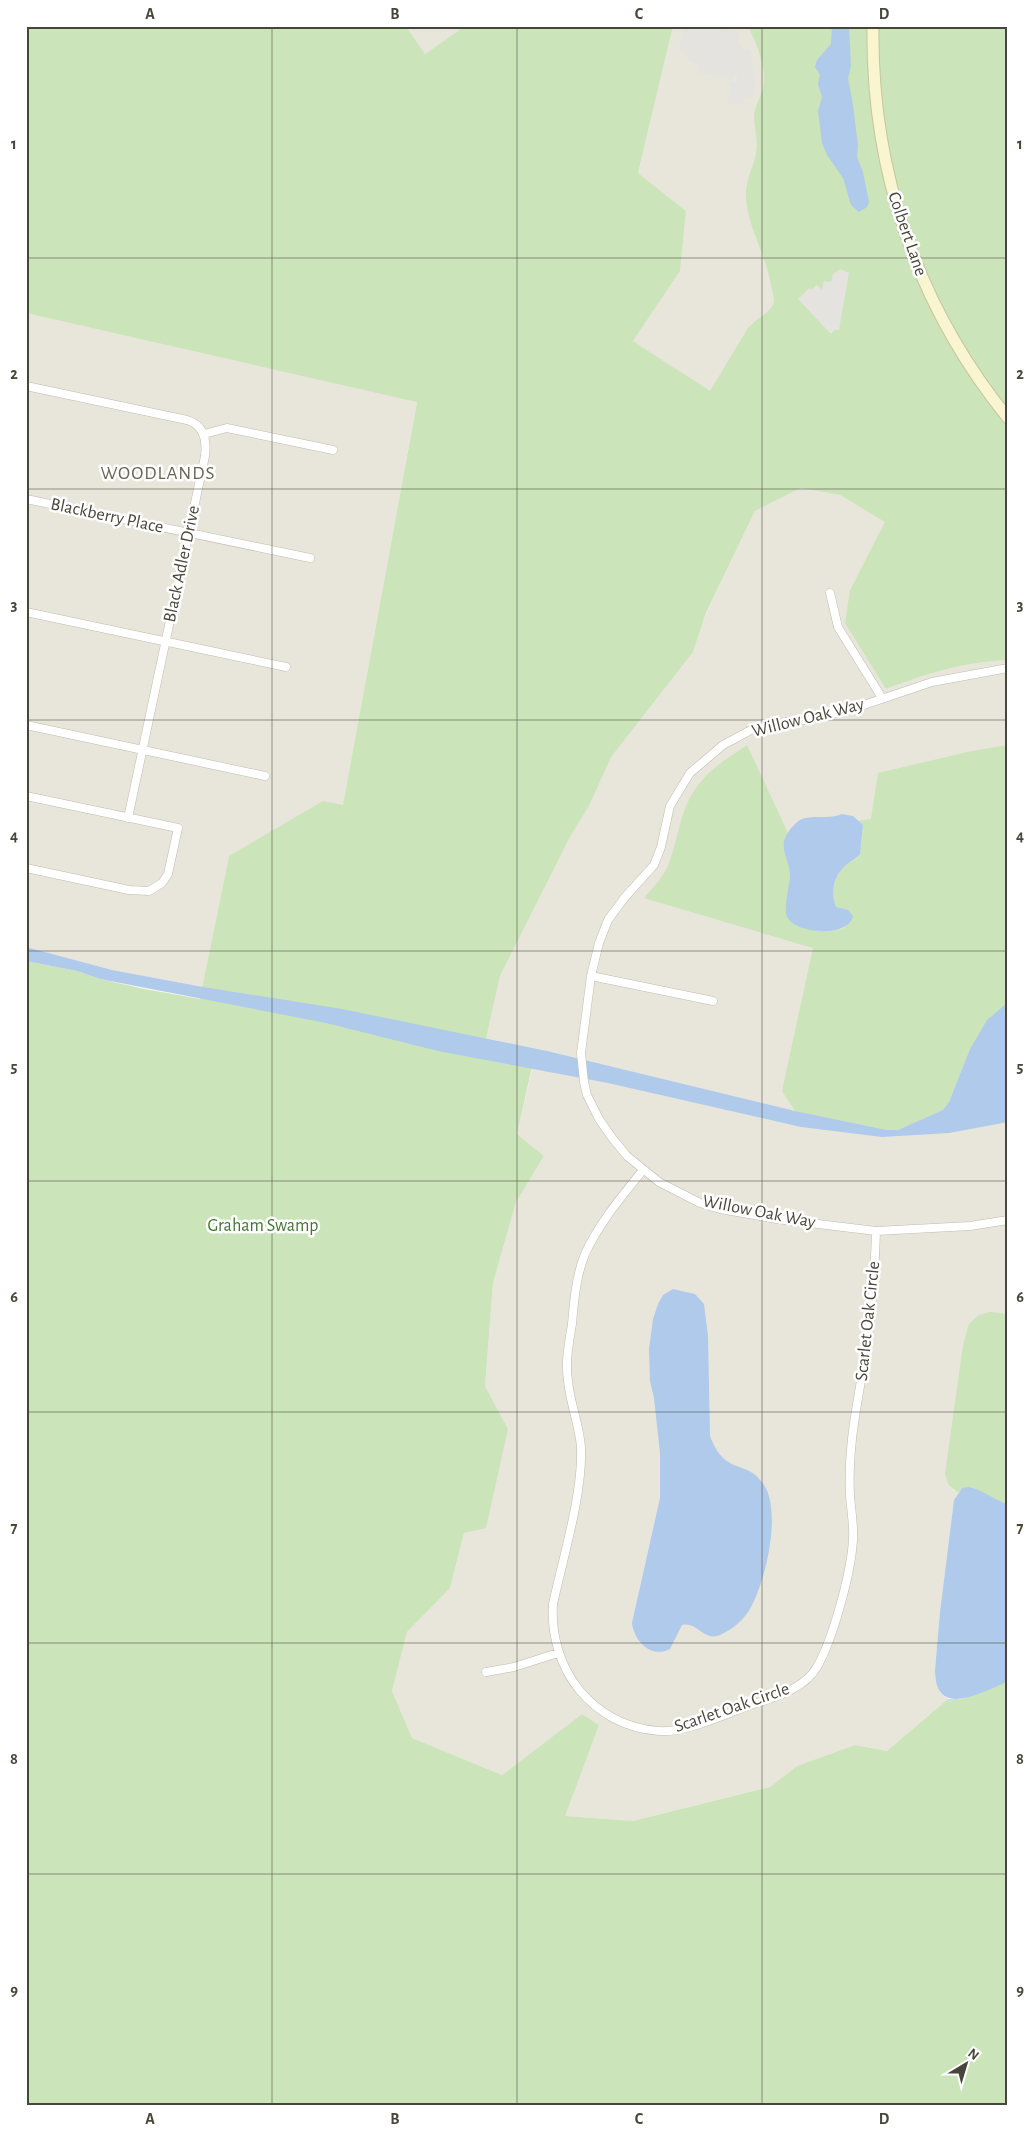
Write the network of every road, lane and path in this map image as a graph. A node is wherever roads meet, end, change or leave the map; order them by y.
1 (873, 26) edge
2 (26, 386) edge
3 (1008, 418) edge
4 (204, 434) junction
5 (333, 450) dead end
6 (26, 498) edge
7 (188, 533) junction
8 (310, 558) dead end
9 (830, 593) dead end
10 (26, 612) edge
11 (165, 641) junction
12 (286, 667) dead end
13 (1008, 668) edge
14 (882, 698) junction
15 (26, 725) edge
16 (143, 749) junction
17 (265, 776) dead end
18 (26, 796) edge
19 (128, 818) junction
20 (26, 868) edge
21 (591, 976) junction
22 (713, 1001) dead end
23 (643, 1170) junction
24 (1008, 1220) edge
25 (876, 1232) junction
26 (558, 1653) junction
27 (486, 1672) dead end

1 - 3 street, Colbert Lane
2 - 4 street
4 - 5 street
4 - 7 street, Black Adler Drive
6 - 7 street, Blackberry Place
7 - 8 street, Blackberry Place
7 - 11 street, Black Adler Drive
9 - 14 street
10 - 11 street
11 - 12 street
11 - 16 street, Black Adler Drive
13 - 14 street, Willow Oak Way
14 - 21 street, Willow Oak Way
15 - 16 street
16 - 17 street
16 - 19 street, Black Adler Drive
18 - 19 street
19 - 20 street
21 - 22 street
21 - 23 street, Willow Oak Way
23 - 25 street, Willow Oak Way
23 - 26 street, Scarlet Oak Circle
24 - 25 street, Willow Oak Way
25 - 26 street, Scarlet Oak Circle
26 - 27 street

